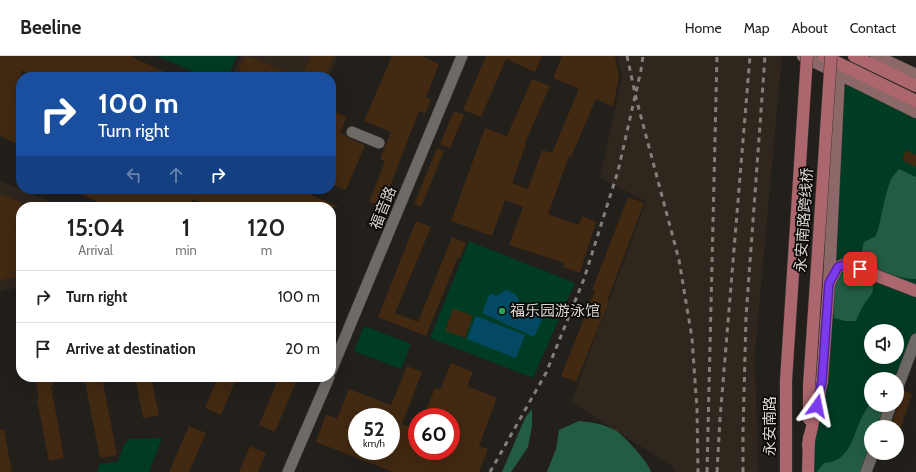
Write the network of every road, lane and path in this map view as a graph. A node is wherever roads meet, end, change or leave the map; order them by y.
1 (462, 56) edge
2 (803, 56) edge
3 (807, 56) edge
4 (824, 56) edge
5 (831, 56) edge
6 (854, 56) edge
7 (876, 56) edge
8 (839, 74) junction
9 (916, 75) edge
10 (916, 86) edge
11 (916, 100) edge
12 (916, 112) edge
13 (352, 132) dead end
14 (379, 143) dead end
15 (829, 283) junction
16 (916, 291) edge
17 (916, 339) edge
18 (336, 359) edge
19 (904, 372) edge
20 (786, 381) joint
21 (327, 382) edge
22 (808, 445) junction
23 (870, 460) edge
24 (288, 472) edge
25 (786, 472) edge
26 (808, 472) edge
27 (866, 472) edge

1 - 18 street, 福音路
2 - 8 street
3 - 20 main road, 永安南路跨线桥, bridge
4 - 11 main road
5 - 22 main road, 永安南路跨线桥, bridge
6 - 10 main road
7 - 9 street
8 - 12 street
8 - 15 street
13 - 14 street
15 - 16 main road
15 - 22 main road
17 - 19 street
20 - 25 main road, 永安南路
21 - 24 street
22 - 26 main road
23 - 27 street

